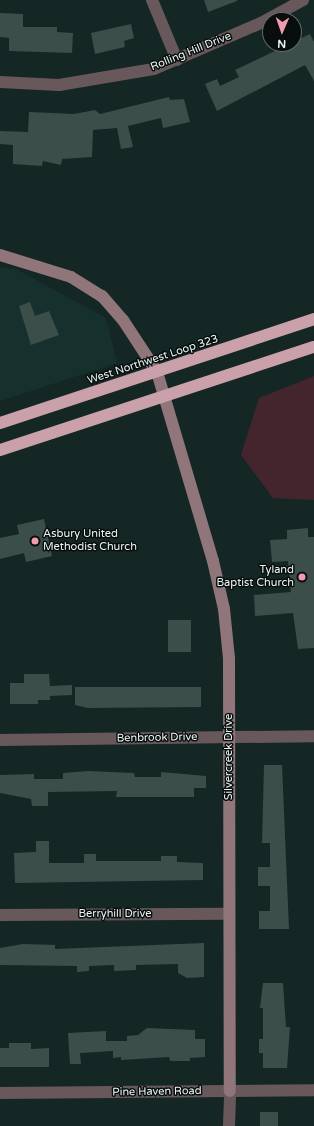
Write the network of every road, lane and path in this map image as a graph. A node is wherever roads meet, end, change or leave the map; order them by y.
1 (152, 0) edge
2 (303, 0) edge
3 (177, 60) junction
4 (0, 82) edge
5 (0, 255) edge
6 (314, 319) edge
7 (314, 346) edge
8 (157, 372) junction
9 (164, 396) junction
10 (0, 423) edge
11 (0, 450) edge
12 (314, 736) edge
13 (229, 737) junction
14 (0, 740) edge
15 (230, 914) junction
16 (0, 915) edge
17 (314, 1090) edge
18 (230, 1091) junction
19 (0, 1093) edge
20 (229, 1126) edge

1 - 3 street
2 - 3 street, Rolling Hill Drive
3 - 4 street, Rolling Hill Drive
5 - 8 street, Silvercreek Drive
6 - 8 highway, West Northwest Loop 323
7 - 9 highway
8 - 9 street, Silvercreek Drive
8 - 10 highway, West Northwest Loop 323
9 - 11 highway
9 - 13 street, Silvercreek Drive
12 - 13 street, Benbrook Drive
13 - 14 street, Benbrook Drive
13 - 15 street, Silvercreek Drive
15 - 16 street, Berryhill Drive
15 - 18 street, Silvercreek Drive
17 - 18 street, Pine Haven Road
18 - 19 street, Pine Haven Road
18 - 20 street, Silvercreek Drive

